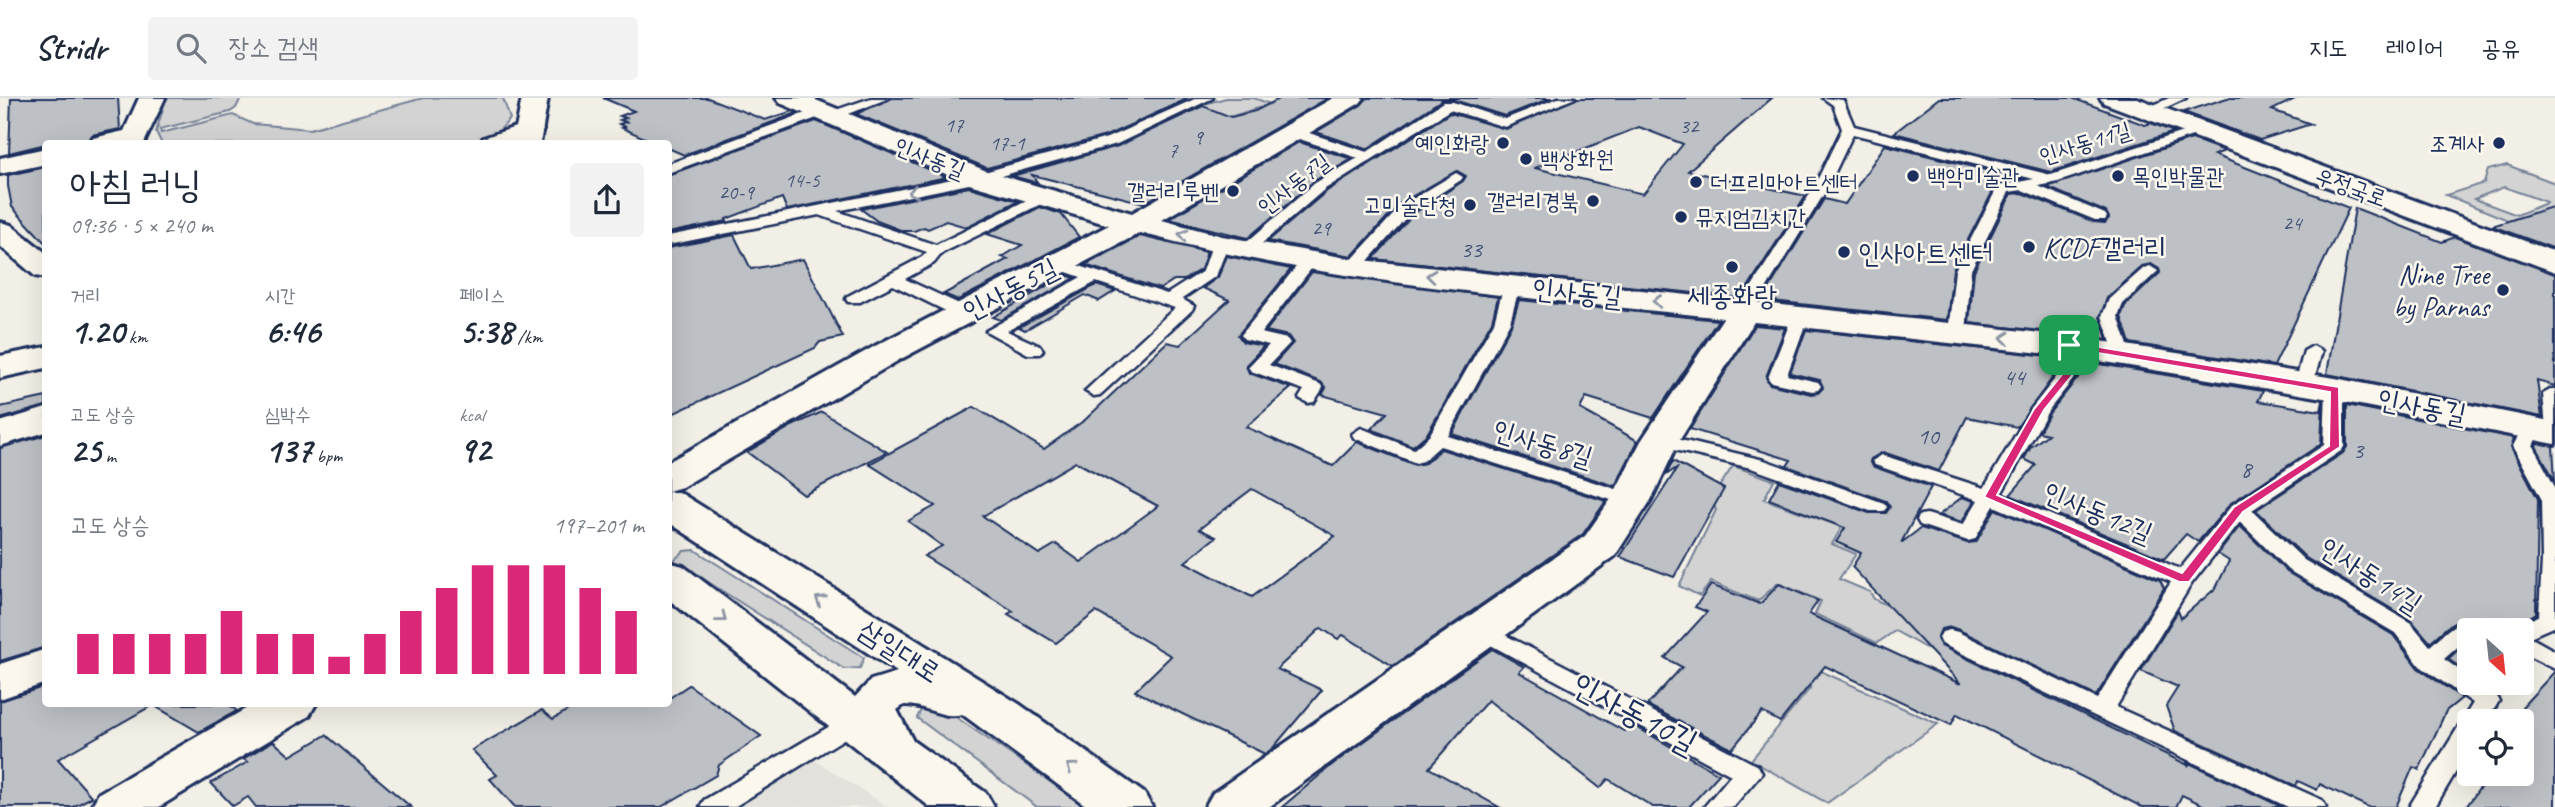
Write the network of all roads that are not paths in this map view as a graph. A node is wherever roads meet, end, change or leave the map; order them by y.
1 (152, 98) edge
2 (535, 98) edge
3 (557, 98) edge
4 (789, 98) edge
5 (883, 98) edge
6 (1351, 98) edge
7 (1569, 98) edge
8 (1829, 98) edge
9 (2113, 98) edge
10 (2180, 98) edge
11 (1203, 99) edge
12 (2147, 111) junction
13 (826, 114) junction
14 (1849, 129) junction
15 (2200, 131) junction
16 (1295, 132) junction
17 (535, 139) edge
18 (137, 140) edge
19 (42, 157) edge
20 (1369, 157) junction
21 (0, 166) edge
22 (672, 168) edge
23 (1456, 177) dead end
24 (979, 178) junction
25 (2053, 179) junction
26 (2023, 185) junction
27 (1042, 198) junction
28 (821, 211) junction
29 (2100, 217) dead end
30 (1136, 223) junction
31 (0, 231) edge
32 (672, 240) edge
33 (1234, 246) junction
34 (937, 250) junction
35 (23, 259) edge
36 (1310, 260) junction
37 (2555, 263) edge
38 (1058, 264) junction
39 (1353, 268) junction
40 (2150, 271) dead end
41 (1093, 276) junction
42 (893, 279) junction
43 (1512, 285) junction
44 (854, 299) dead end
45 (1169, 300) junction
46 (1745, 310) junction
47 (964, 313) junction
48 (1800, 317) junction
49 (1957, 333) junction
50 (2069, 345) junction
51 (1034, 349) dead end
52 (2313, 351) dead end
53 (2122, 354) junction
54 (42, 358) edge
55 (0, 367) edge
56 (1812, 386) dead end
57 (2320, 387) junction
58 (1094, 391) dead end
59 (2552, 394) dead end
60 (1308, 398) dead end
61 (42, 420) edge
62 (2547, 429) edge
63 (1361, 434) dead end
64 (0, 435) edge
65 (1437, 439) junction
66 (1660, 442) junction
67 (1882, 461) dead end
68 (672, 478) edge
69 (1990, 497) junction
70 (2553, 499) edge
71 (1631, 500) junction
72 (672, 506) edge
73 (1877, 507) dead end
74 (2239, 509) junction
75 (1927, 520) dead end
76 (2554, 562) edge
77 (672, 579) edge
78 (2184, 579) junction
79 (2534, 626) edge
80 (1482, 631) junction
81 (2457, 635) edge
82 (1950, 638) dead end
83 (2534, 650) edge
84 (2428, 660) junction
85 (2555, 661) edge
86 (42, 666) edge
87 (0, 682) edge
88 (287, 707) edge
89 (2482, 709) edge
90 (2102, 711) junction
91 (1002, 717) junction
92 (854, 720) junction
93 (2457, 750) edge
94 (907, 763) junction
95 (117, 807) edge
96 (713, 807) edge
97 (968, 807) edge
98 (1126, 807) edge
99 (1231, 807) edge
100 (1717, 807) edge
101 (2313, 807) edge
102 (2422, 807) edge

1 - 18 street
2 - 17 street
3 - 17 street
4 - 13 street, 인사동길
5 - 13 lane
6 - 16 street, 인사동5길
7 - 20 lane, 인사동7길
8 - 14 lane
9 - 12 street, 우정국로
10 - 12 lane
11 - 24 lane
12 - 15 street, 우정국로
13 - 22 lane
13 - 24 street, 인사동길
14 - 25 lane
14 - 46 lane
15 - 25 lane, 인사동11길
15 - 37 street, 우정국로
16 - 20 lane, 인사동7길
16 - 30 street, 인사동5길
19 - 21 street
20 - 33 lane, 인사동7길
23 - 39 lane
24 - 27 street, 인사동길
24 -> 28 lane
25 - 26 lane, 인사동11길
26 - 29 lane, 인사동11길
26 - 49 lane, 인사동11길
27 - 30 street, 인사동길
27 - 34 lane
28 - 32 lane
28 - 34 lane
33 -> 30 street, 인사동길
30 - 38 street, 인사동5길
31 - 35 street
33 - 36 street, 인사동길
33 - 45 lane
34 - 42 lane
36 - 39 street, 인사동길
36 - 60 lane
38 - 41 lane
38 - 47 street, 인사동5길
43 -> 39 street, 인사동길
40 - 53 lane
41 - 45 lane
41 - 51 lane
42 - 44 lane
42 - 47 lane
46 -> 43 street, 인사동길
43 - 65 lane, 인사동8길
45 - 58 lane
46 - 48 street, 인사동길
46 - 66 street
47 - 68 street, 인사동5길
48 - 49 street, 인사동길
48 - 56 lane
50 -> 49 street, 인사동길
50 - 53 street, 인사동길
50 - 69 lane
52 - 57 lane
53 - 57 street, 인사동길
54 - 55 street
57 - 62 street, 인사동길
57 - 74 lane
59 - 62 lane
61 - 64 street
62 - 70 lane
63 - 65 lane
65 - 71 lane, 인사동8길
66 - 71 street
66 - 73 lane
67 - 69 lane, 인사동12길
69 - 75 lane
69 - 78 lane, 인사동12길
70 - 76 lane
71 - 80 street
91 -> 72 street, 삼일대로
74 - 78 lane
74 - 84 lane, 인사동14길
76 - 79 lane
77 -> 92 street
78 - 90 lane
80 - 99 street
80 - 100 lane, 인사동10길
81 - 84 lane
82 - 90 lane
83 - 85 lane
84 - 89 lane, 인사동14길
86 - 87 street
88 - 95 street
90 - 101 lane
91 - 94 street
98 -> 91 street, 삼일대로
92 - 94 street
92 - 96 lane
93 - 102 lane
94 - 97 street

